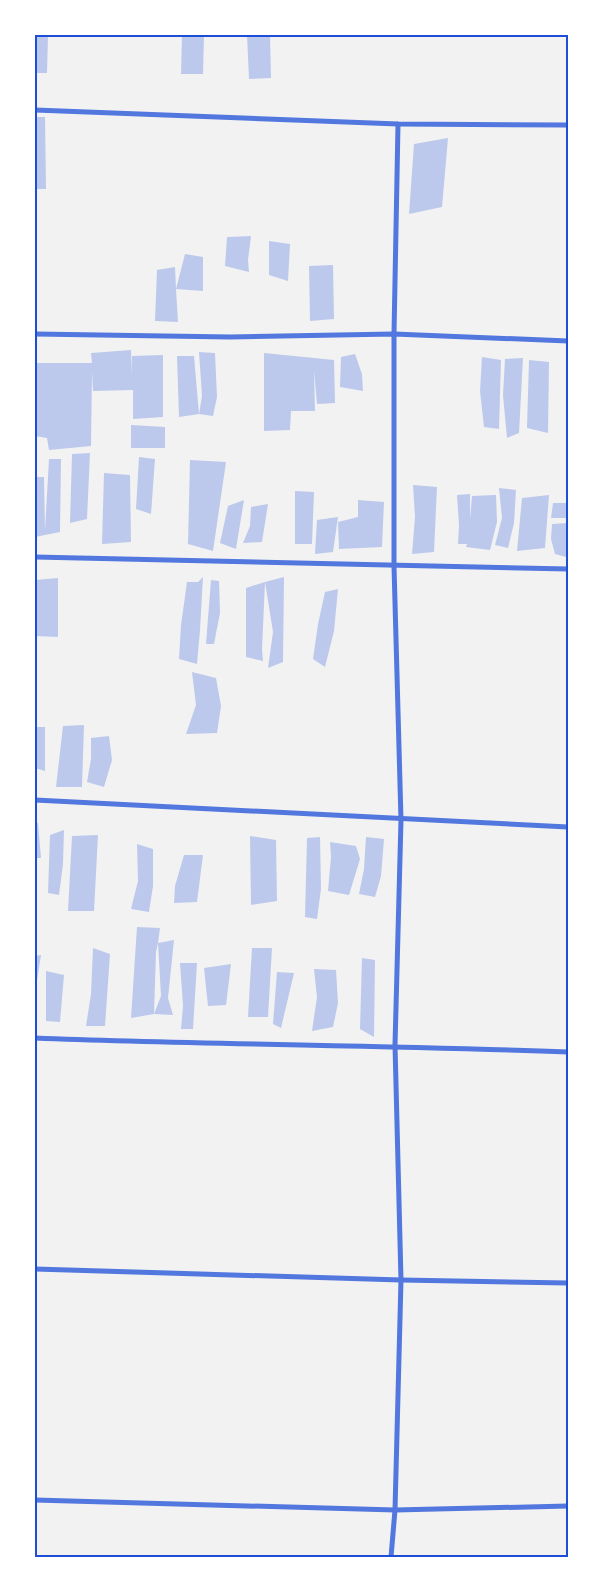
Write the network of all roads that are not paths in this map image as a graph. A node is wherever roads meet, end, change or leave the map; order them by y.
1 (35, 110) edge
2 (398, 124) junction
3 (568, 125) edge
4 (35, 334) edge
5 (394, 334) junction
6 (568, 340) edge
7 (35, 557) edge
8 (394, 566) junction
9 (568, 569) edge
10 (35, 800) edge
11 (401, 820) junction
12 (568, 827) edge
13 (35, 1038) edge
14 (395, 1046) junction
15 (568, 1052) edge
16 (35, 1269) edge
17 (401, 1280) junction
18 (568, 1283) edge
19 (35, 1500) edge
20 (568, 1506) edge
21 (395, 1510) junction
22 (391, 1557) edge

1 - 2 street
2 - 3 street
2 - 5 street
4 - 5 street
5 - 6 street
5 - 8 street
7 - 8 street
8 - 9 street
8 - 11 street
10 - 11 street
11 - 12 street
11 - 14 street
13 - 14 street
14 - 15 street
14 - 17 street
16 - 17 street
17 - 18 street
17 - 21 street
19 - 21 street
20 - 21 street
21 - 22 street

